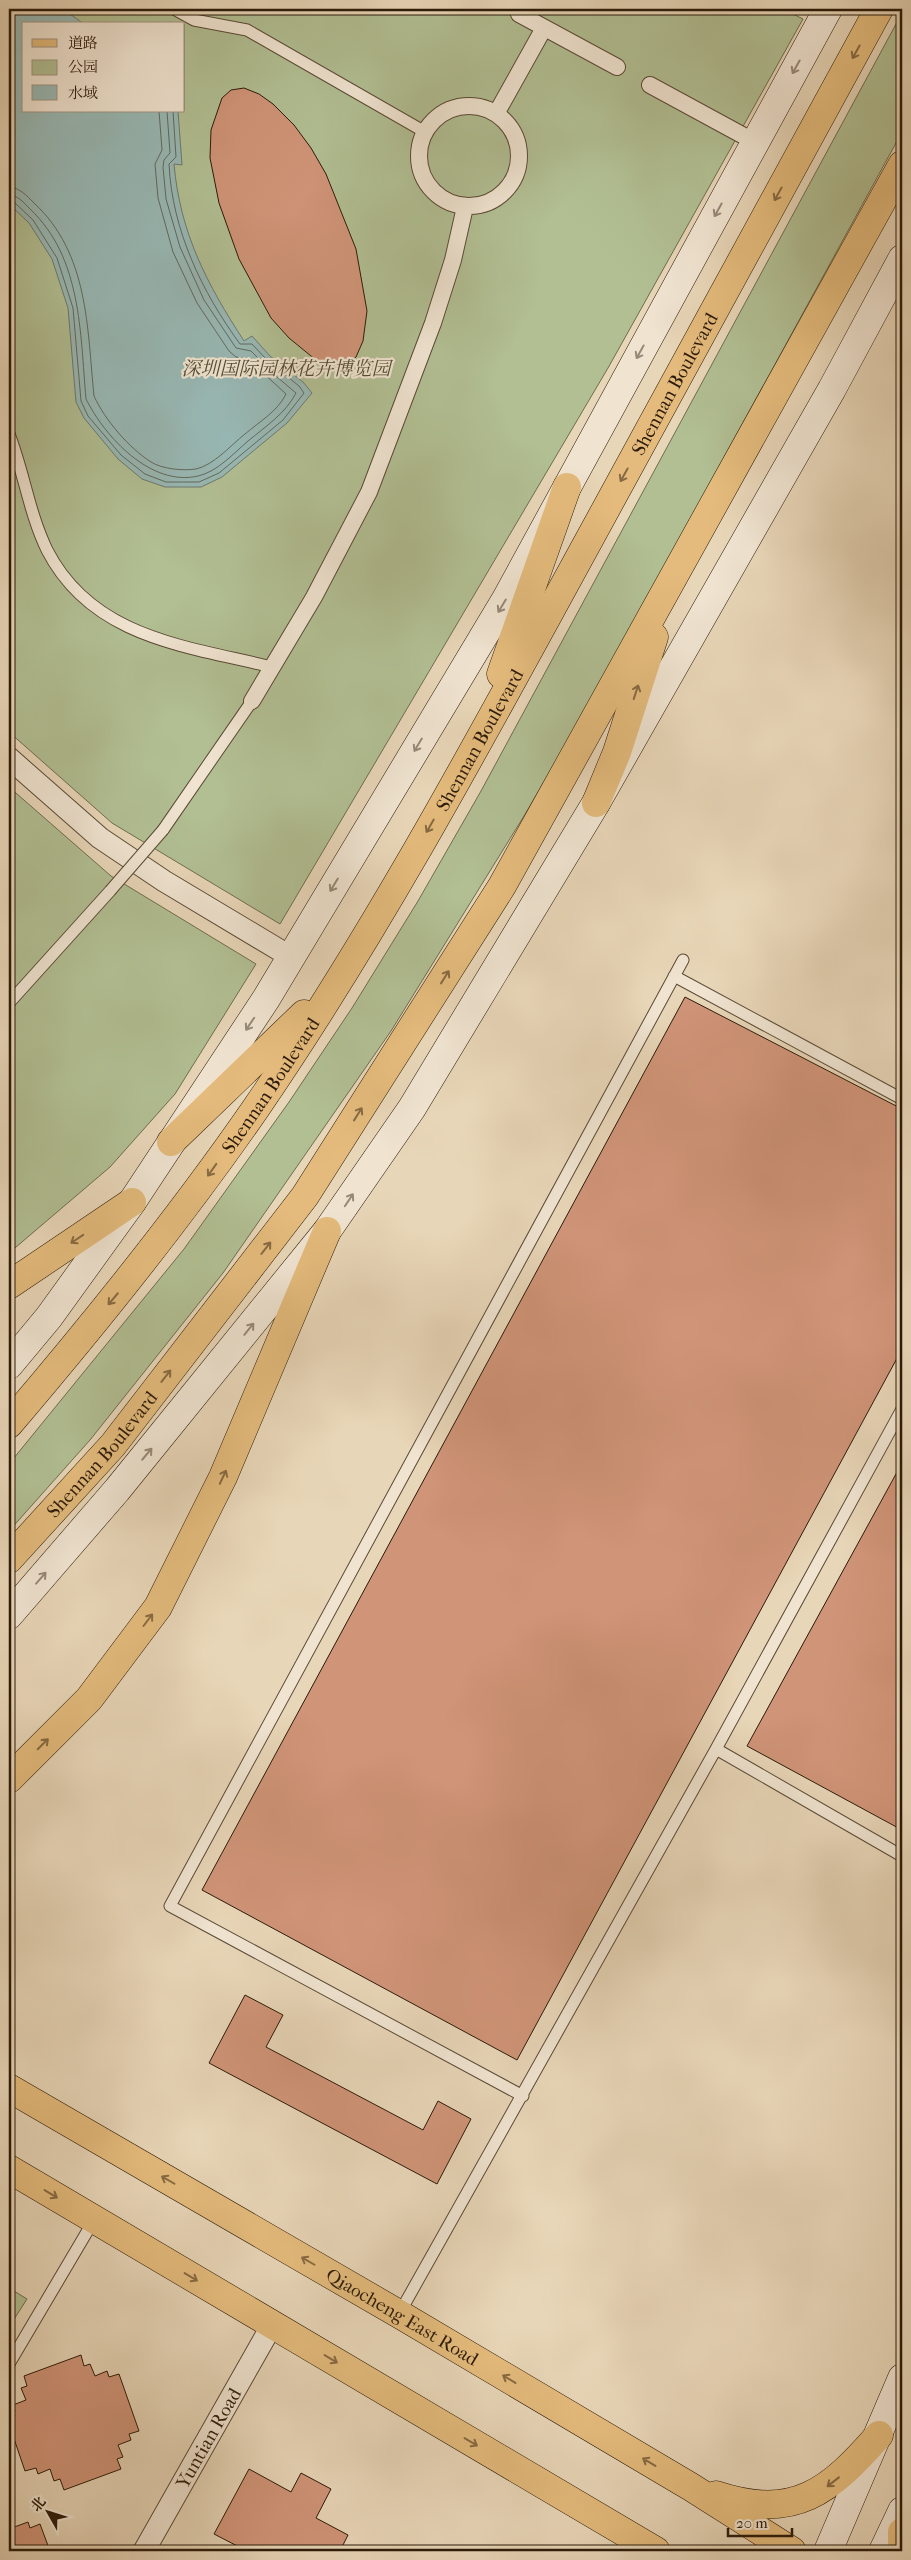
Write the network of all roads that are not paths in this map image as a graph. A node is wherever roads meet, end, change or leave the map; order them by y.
1 (174, 9) edge
2 (828, 9) edge
3 (879, 9) edge
4 (519, 14) dead end
5 (544, 28) junction
6 (617, 67) dead end
7 (650, 86) dead end
8 (496, 114) junction
9 (425, 132) junction
10 (755, 142) junction
11 (902, 165) edge
12 (466, 206) junction
13 (902, 259) edge
14 (9, 434) edge
15 (567, 486) junction
16 (678, 569) junction
17 (272, 667) junction
18 (252, 701) joint
19 (472, 754) junction
20 (9, 758) edge
21 (596, 803) junction
22 (291, 957) junction
23 (683, 960) dead end
24 (346, 969) junction
25 (674, 976) junction
26 (9, 1001) edge
27 (902, 1099) edge
28 (171, 1142) junction
29 (132, 1202) junction
30 (327, 1231) junction
31 (9, 1285) edge
32 (9, 1365) edge
33 (902, 1409) edge
34 (9, 1424) edge
35 (9, 1559) edge
36 (9, 1614) edge
37 (716, 1749) junction
38 (9, 1779) edge
39 (902, 1856) edge
40 (9, 2088) edge
41 (523, 2096) junction
42 (9, 2169) edge
43 (94, 2220) junction
44 (400, 2314) junction
45 (272, 2325) junction
46 (9, 2364) edge
47 (902, 2378) edge
48 (879, 2435) junction
49 (691, 2487) junction
50 (902, 2511) edge
51 (902, 2532) edge
52 (144, 2551) edge
53 (656, 2551) edge
54 (792, 2551) edge
55 (828, 2551) edge
56 (884, 2551) edge
57 (902, 2551) edge

1 - 9 lane
2 -> 10 main road
3 -> 19 main road, Shennan Boulevard
4 - 5 street
5 - 6 street
5 - 8 street
7 - 10 street
8 - 9 street
8 - 12 street
9 - 12 street
10 -> 15 main road
11 - 16 main road, Shennan Boulevard
12 - 17 street
13 - 21 main road
14 - 17 lane
15 - 19 main road
15 -> 22 main road
21 -> 16 main road
35 -> 16 main road, Shennan Boulevard
17 - 18 street
18 - 26 lane, bridge
19 -> 24 main road, Shennan Boulevard
20 - 22 street
30 -> 21 main road
22 -> 28 main road
23 - 25 lane
24 - 28 main road
24 -> 34 main road, Shennan Boulevard
25 - 27 lane
25 - 41 lane
28 - 29 main road
29 -> 31 main road
29 - 32 main road
36 -> 30 main road
38 -> 30 main road
33 - 37 lane
37 - 39 lane
37 - 41 lane
44 -> 40 main road, Qiaocheng East Road
41 - 44 lane
42 -> 43 main road
43 -> 45 main road
43 - 46 lane
49 -> 44 main road, Qiaocheng East Road
45 - 52 street, Yuntian Road
45 -> 53 main road
47 - 48 main road
48 -> 49 main road
48 - 55 main road
49 - 54 main road, Qiaocheng East Road
50 - 56 main road
51 - 57 main road

